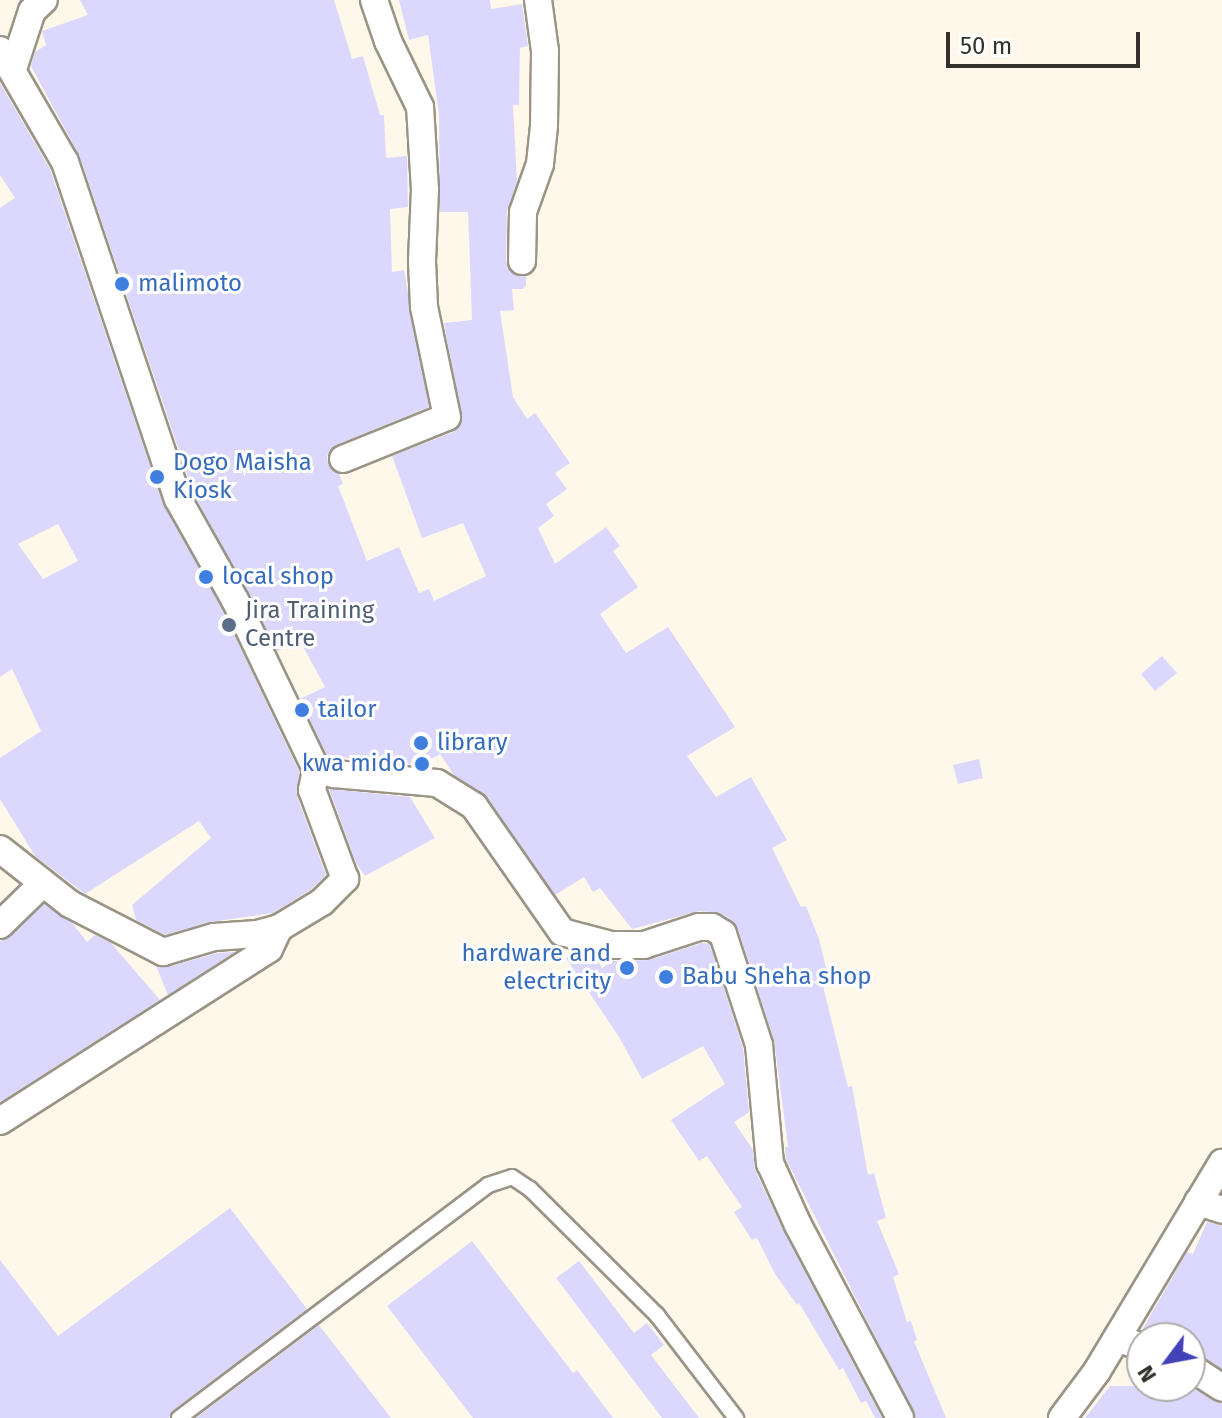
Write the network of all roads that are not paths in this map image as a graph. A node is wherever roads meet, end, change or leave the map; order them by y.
1 (44, 0) edge
2 (374, 0) edge
3 (538, 0) edge
4 (6, 59) edge
5 (522, 261) dead end
6 (343, 459) dead end
7 (316, 769) junction
8 (0, 849) edge
9 (43, 883) junction
10 (0, 925) edge
11 (279, 928) junction
12 (0, 1121) edge
13 (1222, 1163) edge
14 (1210, 1206) edge
15 (1117, 1338) junction
16 (1126, 1341) edge
17 (179, 1418) edge
18 (736, 1418) edge
19 (900, 1418) edge
20 (1062, 1418) edge

1 - 4 street
2 - 6 street
3 - 5 street
4 - 7 street
7 - 11 street
7 - 19 street
8 - 9 street
9 - 10 street
9 - 11 street
11 - 12 street
13 - 14 street
14 - 15 street
15 - 16 street
15 - 20 street
17 - 18 lane

